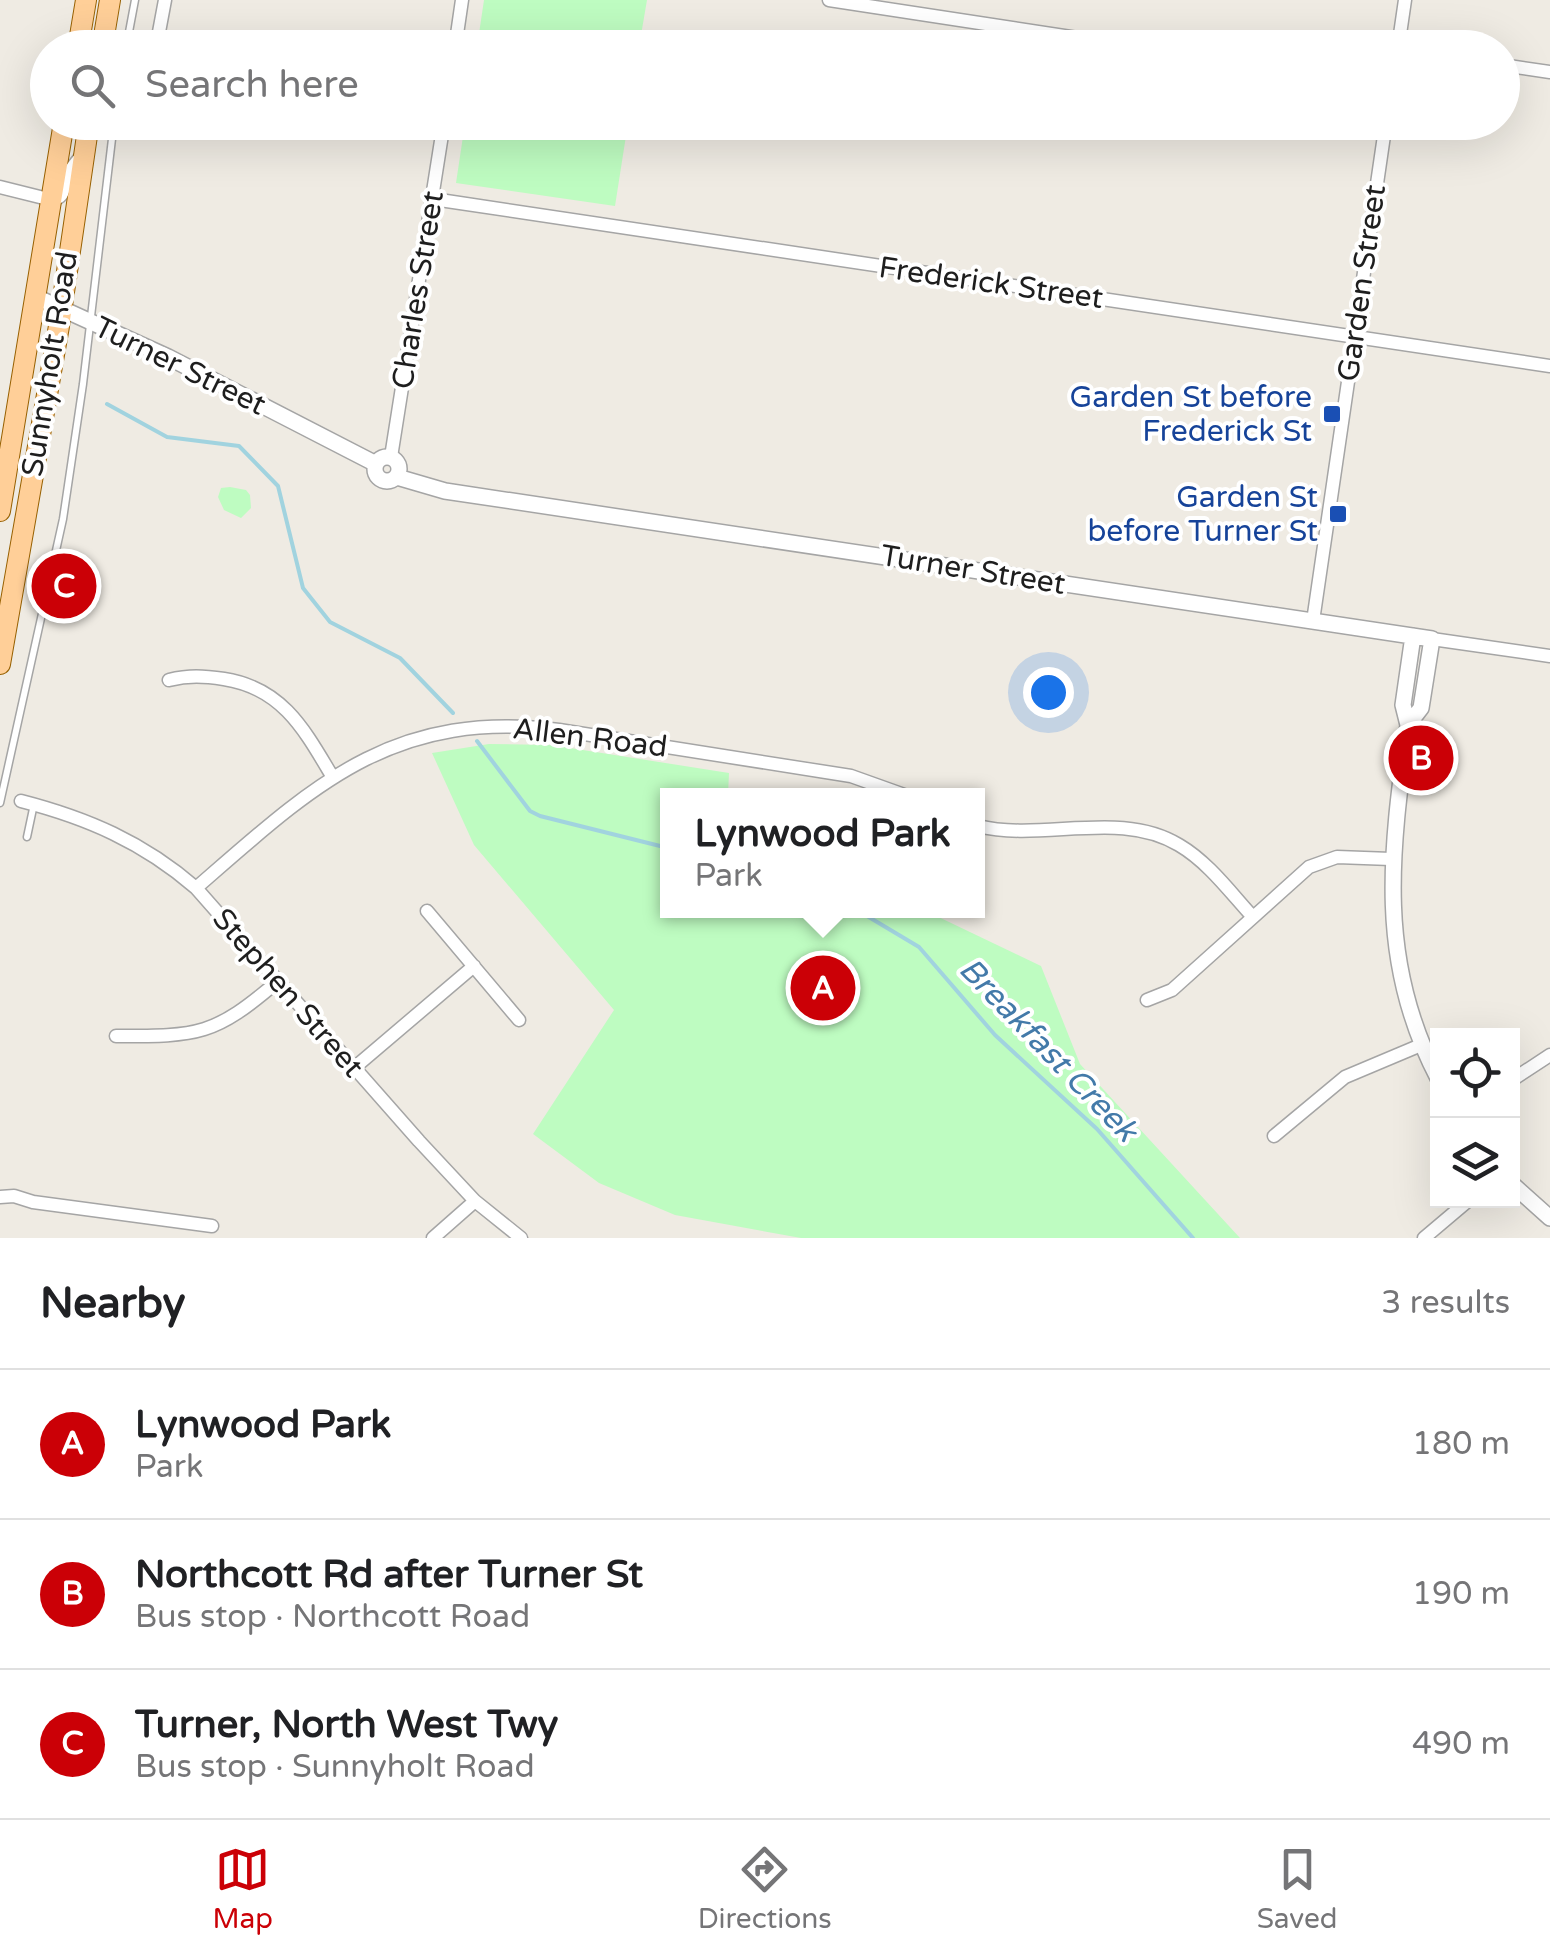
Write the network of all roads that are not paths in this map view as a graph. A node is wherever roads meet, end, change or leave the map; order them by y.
1 (86, 0) edge
2 (110, 0) edge
3 (135, 0) edge
4 (165, 0) edge
5 (462, 0) edge
6 (828, 0) edge
7 (1404, 0) edge
8 (81, 30) edge
9 (105, 30) edge
10 (129, 30) edge
11 (159, 30) edge
12 (458, 30) edge
13 (1025, 30) edge
14 (1400, 30) edge
15 (1520, 68) edge
16 (1550, 72) edge
17 (61, 140) edge
18 (85, 140) edge
19 (112, 140) edge
20 (441, 140) edge
21 (1383, 140) edge
22 (83, 154) junction
23 (0, 187) edge
24 (52, 200) junction
25 (432, 200) junction
26 (36, 297) junction
27 (62, 307) junction
28 (89, 321) junction
29 (1354, 336) junction
30 (1550, 366) edge
31 (383, 461) junction
32 (0, 511) edge
33 (1313, 621) junction
34 (1413, 636) junction
35 (1432, 639) junction
36 (1550, 656) edge
37 (0, 664) edge
38 (169, 680) dead end
39 (1408, 724) junction
40 (332, 776) junction
41 (885, 788) edge
42 (0, 803) edge
43 (28, 803) joint
44 (985, 827) edge
45 (27, 836) dead end
46 (1392, 859) junction
47 (196, 888) junction
48 (427, 911) dead end
49 (1252, 916) junction
50 (474, 966) junction
51 (278, 981) junction
52 (1147, 1000) dead end
53 (520, 1020) dead end
54 (116, 1036) dead end
55 (1421, 1045) junction
56 (1550, 1054) edge
57 (1430, 1062) edge
58 (354, 1068) junction
59 (1520, 1075) edge
60 (1274, 1136) dead end
61 (1520, 1191) edge
62 (0, 1197) edge
63 (476, 1201) junction
64 (1459, 1208) edge
65 (1550, 1218) edge
66 (212, 1226) dead end
67 (434, 1238) edge
68 (521, 1238) edge
69 (1424, 1238) edge

1 - 8 main road
2 - 9 main road
3 - 10 lane
4 - 11 street
5 - 12 street
6 - 13 street
7 - 14 street
15 - 16 street
17 - 24 main road, Sunnyholt Road
18 - 22 main road, Sunnyholt Road
19 - 28 lane
20 - 25 street, Charles Street
21 - 29 street, Garden Street
22 - 24 street
22 - 27 main road, Sunnyholt Road
23 - 24 street
24 - 26 main road, Sunnyholt Road
25 - 29 street, Frederick Street
25 - 31 street, Charles Street
26 - 27 street, Turner Street
26 - 32 main road, Sunnyholt Road
27 - 28 street, Turner Street
27 - 37 main road, Sunnyholt Road
28 - 31 street, Turner Street
28 - 42 lane
29 - 30 street, Frederick Street
29 - 33 street, Garden Street
31 - 33 street, Turner Street
33 - 34 street, Turner Street
34 - 35 street, Turner Street
34 - 39 street
35 - 36 street, Turner Street
35 - 39 street
38 - 40 street
39 - 46 street
40 - 41 street, Allen Road
40 - 47 street, Allen Road
43 - 45 lane
43 - 47 street, Stephen Street
44 - 49 street
46 - 49 street
46 - 55 street
47 - 51 street, Stephen Street
48 - 50 street
49 - 52 street
50 - 53 street
50 - 58 street
51 - 54 street
51 - 58 street, Stephen Street
55 - 57 street
55 - 60 street
56 - 59 street
58 - 63 street, Stephen Street
61 - 65 street
62 - 66 street
63 - 67 street
63 - 68 street, Stephen Street
64 - 69 street

